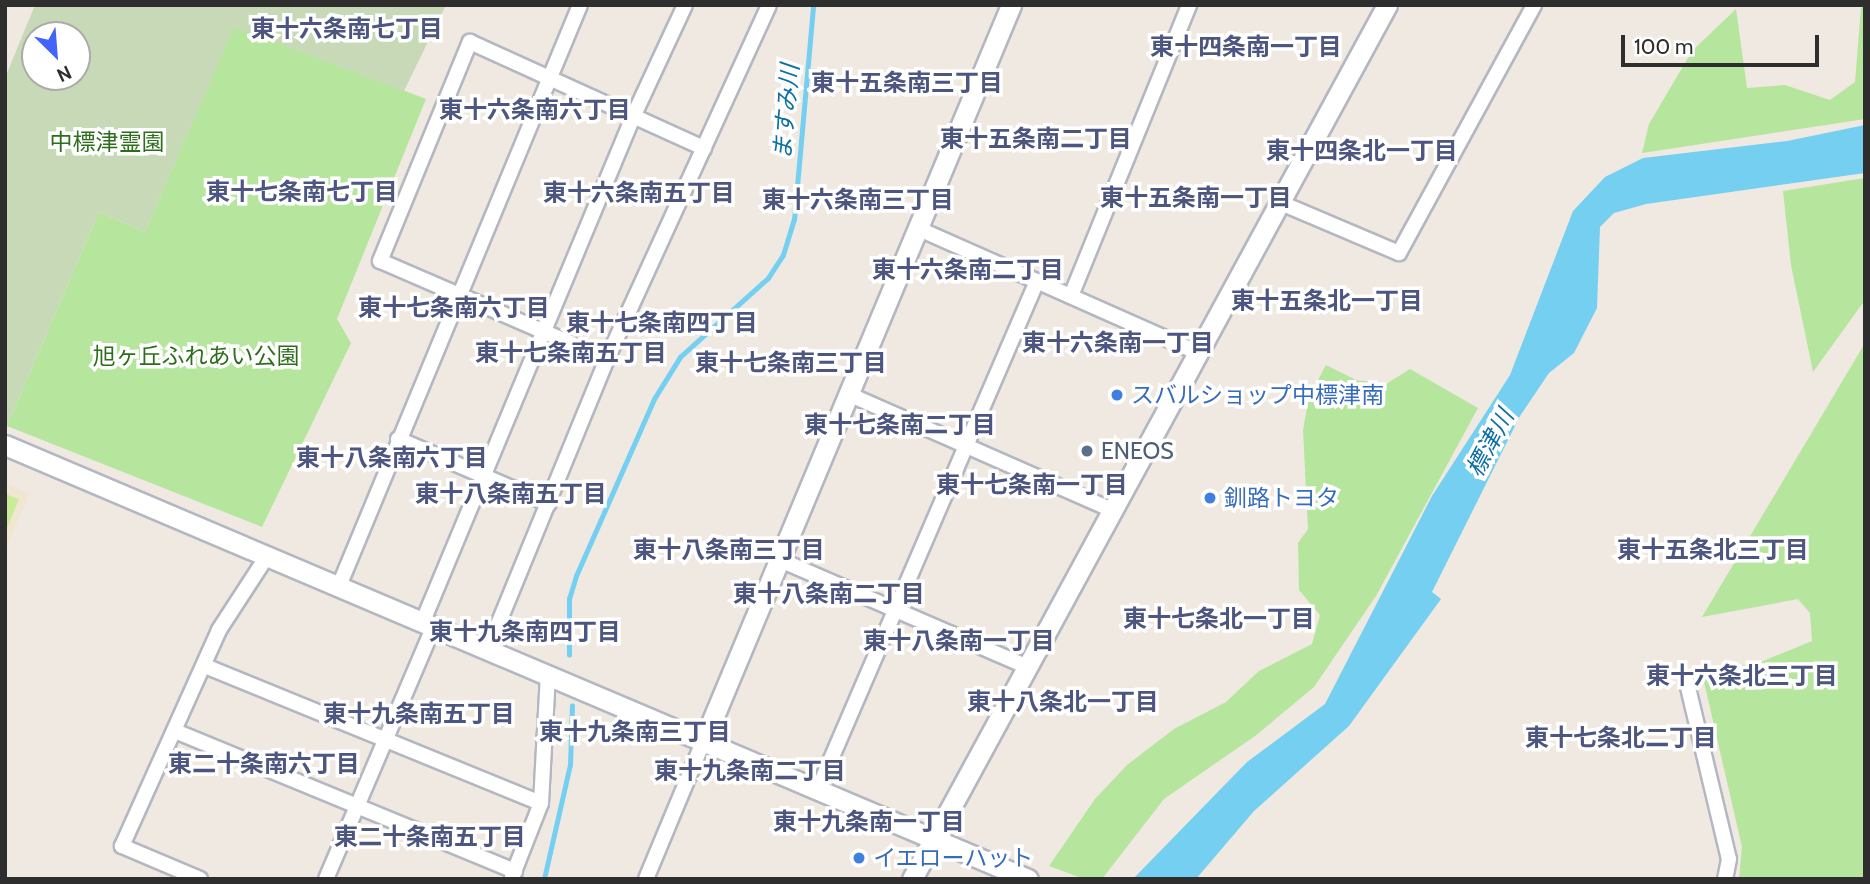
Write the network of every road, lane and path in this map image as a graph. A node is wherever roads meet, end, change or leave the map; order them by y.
1 (580, 5) edge
2 (685, 5) edge
3 (769, 5) edge
4 (1011, 5) edge
5 (1189, 5) edge
6 (1387, 5) edge
7 (1534, 5) edge
8 (548, 78) junction
9 (633, 117) junction
10 (704, 148) junction
11 (1282, 203) junction
12 (919, 229) junction
13 (1037, 281) junction
14 (460, 294) junction
15 (1071, 296) junction
16 (544, 330) junction
17 (1197, 352) junction
18 (607, 359) junction
19 (848, 394) junction
20 (398, 439) junction
21 (967, 444) junction
22 (5, 445) edge
23 (484, 477) junction
24 (549, 504) junction
25 (1112, 510) junction
26 (267, 556) junction
27 (778, 559) junction
28 (339, 586) junction
29 (898, 610) junction
30 (429, 624) junction
31 (488, 649) junction
32 (205, 666) junction
33 (1028, 667) junction
34 (548, 674) junction
35 (1686, 679) dead end
36 (175, 731) junction
37 (385, 739) junction
38 (704, 740) junction
39 (819, 787) junction
40 (541, 803) junction
41 (356, 804) junction
42 (934, 837) junction
43 (513, 875) edge
44 (200, 879) edge
45 (326, 879) edge
46 (646, 879) edge
47 (912, 879) edge
48 (1028, 879) edge
49 (1725, 879) edge

1 - 8 street
2 - 9 street
3 - 10 street
4 - 12 street
5 - 15 street
6 - 11 street
7 - 11 street
8 - 9 street
8 - 14 street
8 - 14 street
9 - 10 street
9 - 16 street
10 - 18 street
11 - 17 street
12 - 13 street
12 - 19 street
13 - 15 street
13 - 21 street
14 - 16 street
14 - 20 street
15 - 17 street
16 - 18 street
16 - 23 street
17 - 25 street
18 - 24 street
19 - 21 street
19 - 27 street
20 - 23 street
20 - 28 street
21 - 25 street
21 - 29 street
22 - 26 street
23 - 24 street
23 - 30 street
24 - 31 street
25 - 33 street
26 - 28 street
26 - 32 street
27 - 29 street
27 - 38 street
28 - 30 street
29 - 33 street
29 - 39 street
30 - 31 street
30 - 37 street
31 - 34 street
32 - 36 street
32 - 37 street
33 - 42 street
34 - 38 street
34 - 40 street
35 - 49 street
36 - 41 street
36 - 44 street
37 - 40 street
37 - 41 street
38 - 39 street
38 - 46 street
39 - 42 street
40 - 43 street
41 - 43 street
41 - 45 street
42 - 47 street
42 - 48 street

